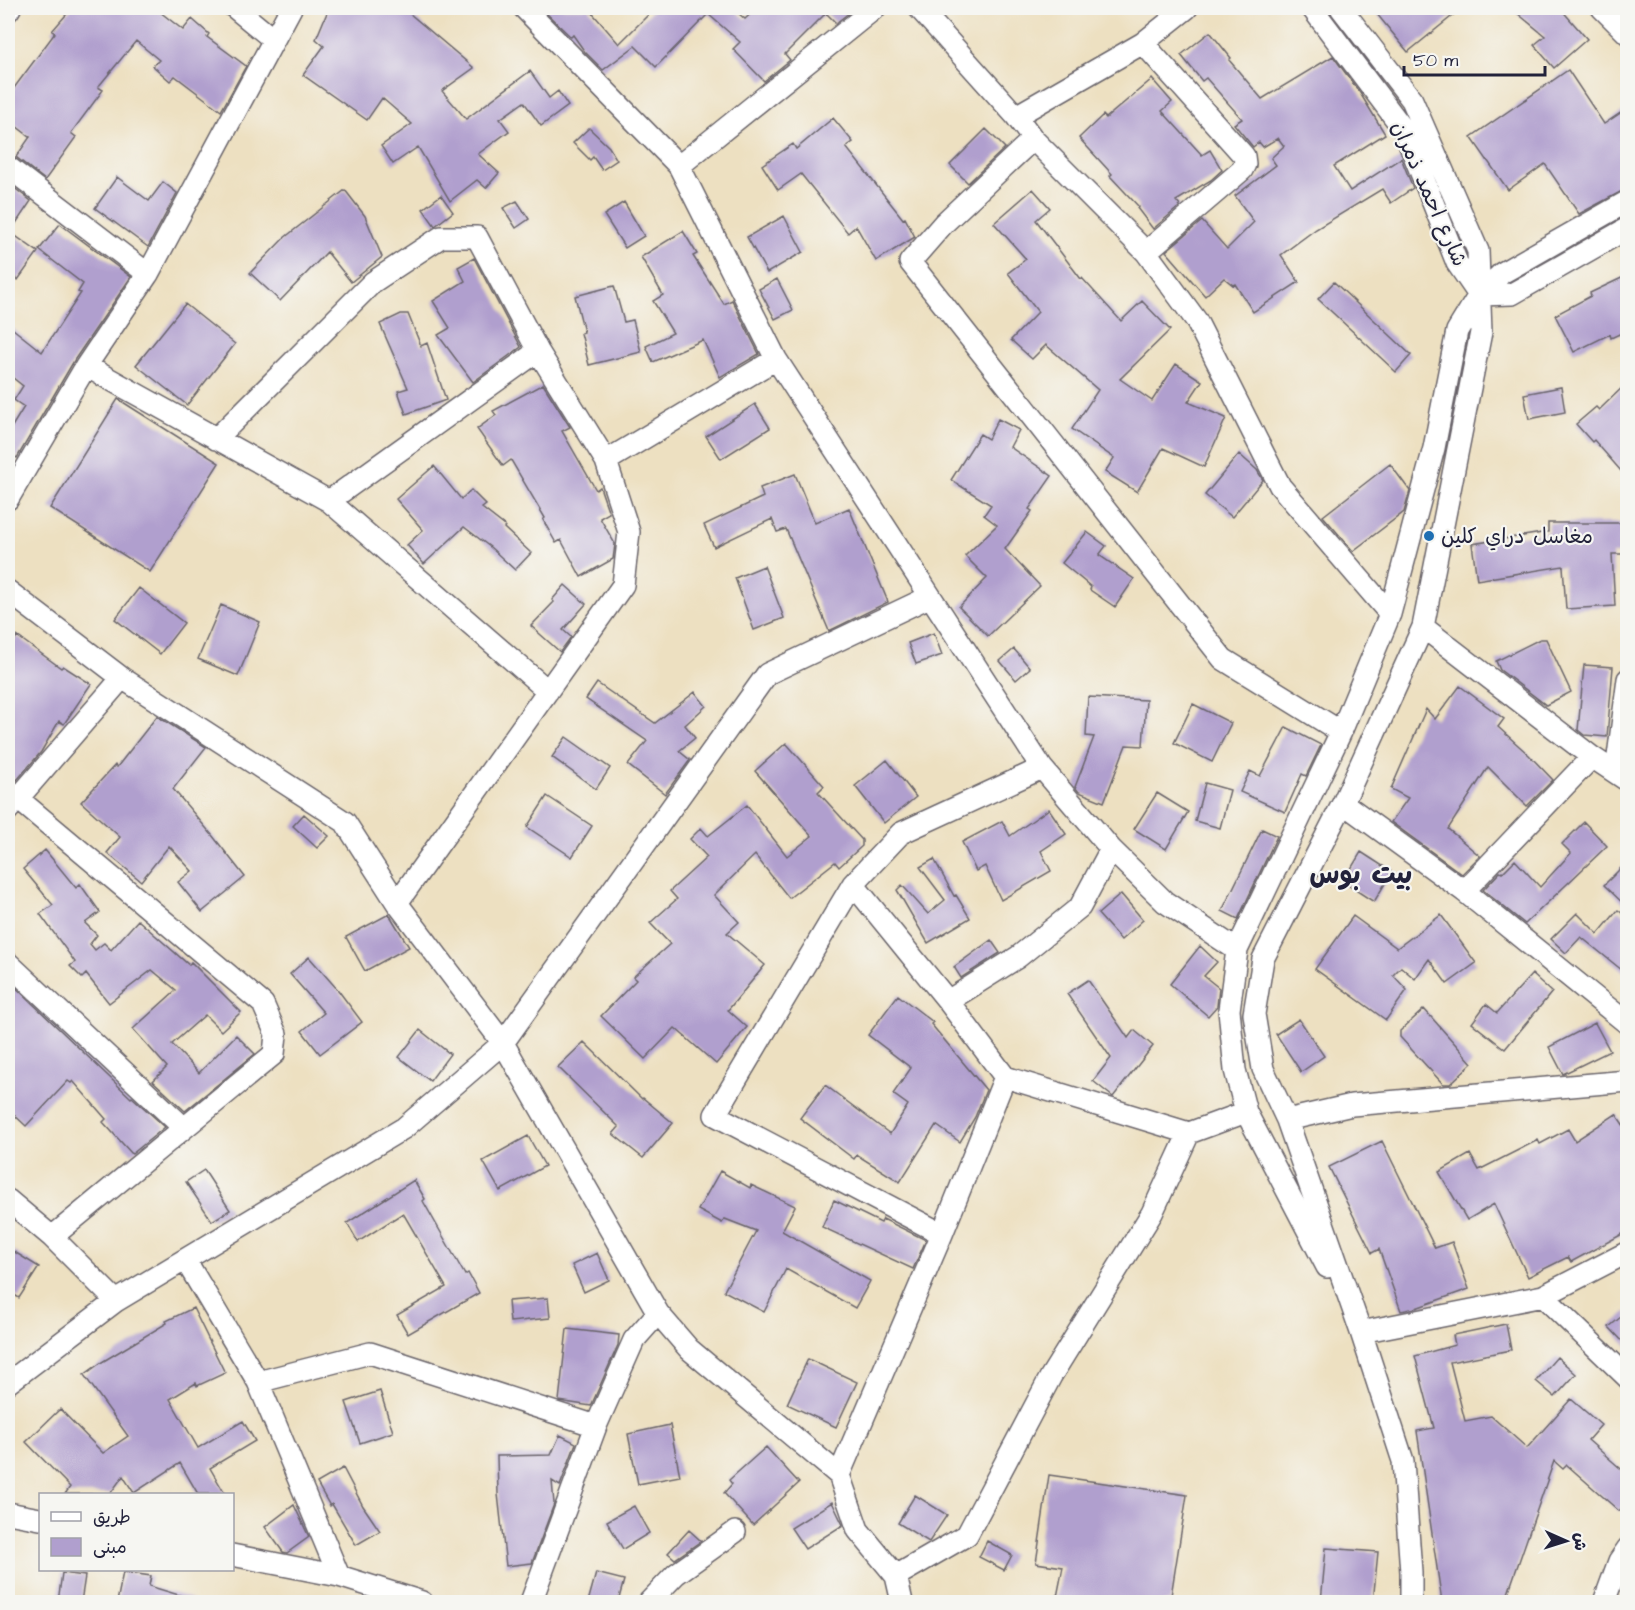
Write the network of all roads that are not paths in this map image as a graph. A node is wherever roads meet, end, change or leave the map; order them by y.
1 (235, 8) edge
2 (291, 8) edge
3 (524, 8) edge
4 (875, 8) edge
5 (919, 8) edge
6 (1187, 8) edge
7 (1312, 8) edge
8 (1341, 8) edge
9 (1602, 8) edge
10 (1628, 34) edge
11 (274, 40) junction
12 (1143, 43) junction
13 (1016, 116) junction
14 (1034, 139) junction
15 (679, 166) junction
16 (8, 167) edge
17 (1628, 201) edge
18 (1628, 228) edge
19 (1146, 252) junction
20 (148, 274) junction
21 (1479, 295) junction
22 (538, 351) junction
23 (776, 359) junction
24 (86, 366) junction
25 (216, 439) junction
26 (606, 461) junction
27 (8, 499) edge
28 (329, 501) junction
29 (8, 591) edge
30 (929, 597) junction
31 (1390, 614) junction
32 (1423, 627) junction
33 (122, 678) junction
34 (1628, 679) edge
35 (548, 691) junction
36 (1341, 732) junction
37 (1592, 757) junction
38 (1042, 768) junction
39 (1622, 776) edge
40 (11, 800) edge
41 (1343, 803) junction
42 (1111, 849) junction
43 (853, 884) junction
44 (1464, 891) junction
45 (397, 903) junction
46 (1237, 950) junction
47 (8, 963) edge
48 (948, 1000) junction
49 (1628, 1024) edge
50 (503, 1043) junction
51 (1005, 1077) junction
52 (1628, 1081) edge
53 (1246, 1112) junction
54 (1287, 1120) junction
55 (184, 1128) junction
56 (1189, 1133) junction
57 (8, 1200) edge
58 (942, 1234) junction
59 (52, 1237) junction
60 (1628, 1252) edge
61 (186, 1261) junction
62 (1543, 1296) junction
63 (116, 1301) junction
64 (658, 1312) junction
65 (1361, 1332) junction
66 (1628, 1378) edge
67 (258, 1382) junction
68 (8, 1383) edge
69 (596, 1426) junction
70 (839, 1474) junction
71 (8, 1513) edge
72 (39, 1519) edge
73 (735, 1532) dead end
74 (1628, 1548) edge
75 (234, 1556) edge
76 (339, 1576) junction
77 (896, 1576) junction
78 (422, 1602) edge
79 (531, 1602) edge
80 (650, 1602) edge
81 (902, 1602) edge
82 (1411, 1602) edge
83 (1604, 1602) edge

1 - 11 street
2 - 11 street
3 - 15 street
4 - 15 street
5 - 13 street
6 - 12 street
7 - 21 street, شارع احمد ذمران
8 - 21 street, شارع احمد ذمران
9 - 10 street
11 - 20 street
12 - 13 street
12 - 19 street
13 - 14 street
14 - 19 street
14 - 36 street
15 - 23 street
16 - 20 street
17 - 21 street, شارع احمد ذمران
18 - 21 street
19 - 31 street
20 - 24 street
21 - 31 street
21 - 32 street
22 - 25 street
22 - 26 street
22 - 28 street
23 - 26 street
23 - 30 street
24 - 25 street
24 - 27 street
25 - 28 street
26 - 35 street
28 - 35 street
29 - 33 street
30 - 38 street
30 - 50 street
31 - 36 street
32 - 37 street
32 - 41 street
33 - 40 street
33 - 45 street
34 - 39 street
35 - 45 street
36 - 46 street
37 - 39 street
37 - 44 street
38 - 42 street
38 - 43 street
40 - 55 street
41 - 44 street
41 - 54 street
42 - 46 street
42 - 48 street
43 - 48 street
43 - 58 street
44 - 49 street
45 - 50 street
46 - 53 street
47 - 55 street
48 - 51 street
50 - 61 street
50 - 64 street
51 - 56 street
51 - 58 street
52 - 54 street
53 - 56 street
53 - 65 street
54 - 65 street
55 - 59 street
56 - 77 street
57 - 59 street
58 - 70 street
59 - 63 street
60 - 62 street
61 - 63 street
61 - 67 street
62 - 65 street
62 - 66 street
63 - 68 street
64 - 69 street
64 - 70 street
65 - 82 street
67 - 69 street
67 - 76 street
69 - 79 street
70 - 77 street
71 - 72 street
73 - 80 street
74 - 83 street
75 - 76 street
76 - 78 street
77 - 81 street

